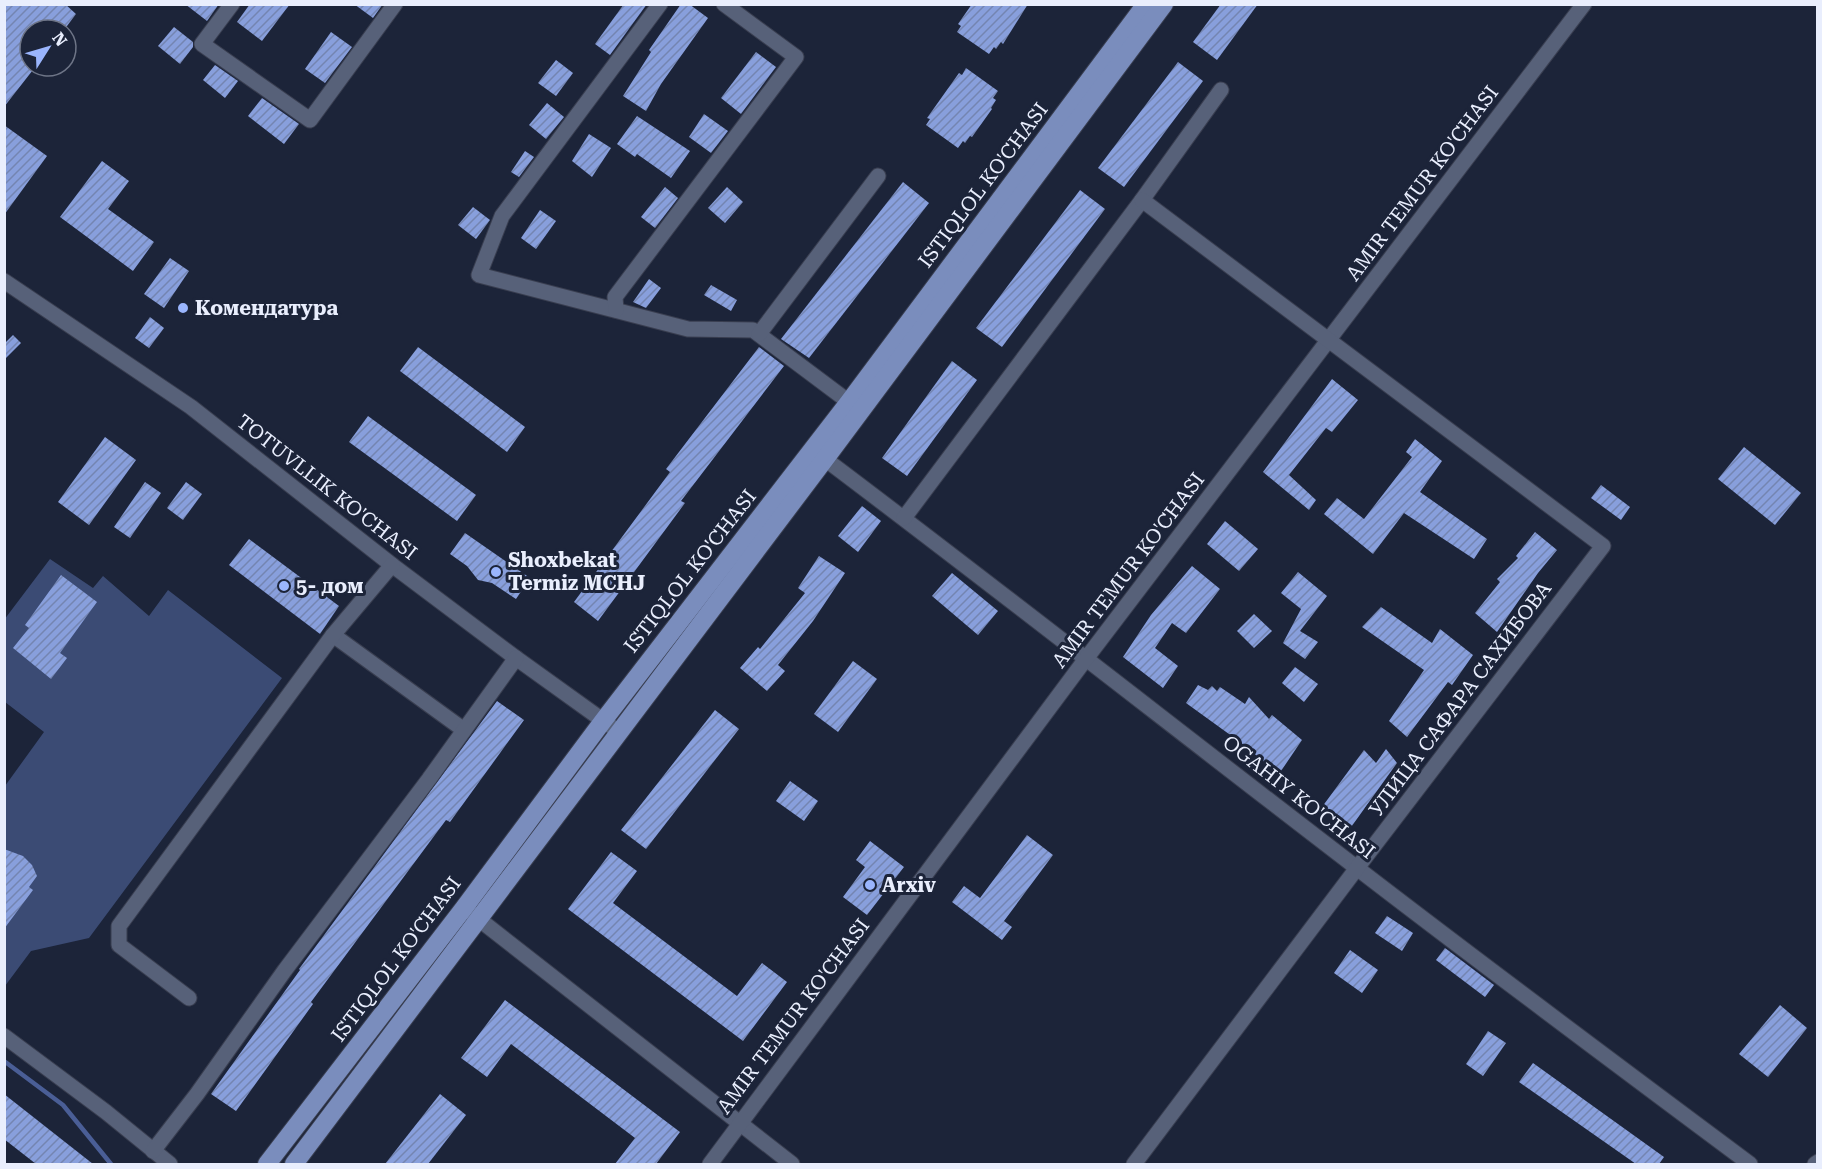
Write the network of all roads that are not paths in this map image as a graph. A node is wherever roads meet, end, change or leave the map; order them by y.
1 (232, 4) edge
2 (395, 4) edge
3 (660, 4) edge
4 (724, 4) edge
5 (1146, 4) edge
6 (1164, 4) edge
7 (1584, 4) edge
8 (1221, 90) dead end
9 (878, 176) dead end
10 (1142, 200) junction
11 (4, 281) edge
12 (616, 310) junction
13 (759, 334) junction
14 (1329, 340) junction
15 (849, 402) junction
16 (825, 459) junction
17 (904, 518) junction
18 (392, 565) junction
19 (333, 635) junction
20 (516, 658) junction
21 (1085, 660) junction
22 (603, 721) junction
23 (464, 730) junction
24 (619, 732) junction
25 (1357, 868) junction
26 (464, 908) junction
27 (478, 919) junction
28 (189, 998) dead end
29 (4, 1035) edge
30 (739, 1122) junction
31 (153, 1150) junction
32 (170, 1164) edge
33 (267, 1164) edge
34 (294, 1164) edge
35 (710, 1164) edge
36 (792, 1164) edge
37 (1134, 1164) edge
38 (1750, 1164) edge

1 - 2 street
3 - 12 street
4 - 12 street
5 - 15 main road, ISTIQLOL KO'CHASI
6 - 16 main road, ISTIQLOL KO'CHASI
7 - 14 street, AMIR TEMUR KO'CHASI
8 - 10 street
9 - 13 street
10 - 14 street
10 - 17 street
11 - 18 street, TOTUVLLIK KO'CHASI
12 - 13 street
13 - 15 street
14 - 21 street, AMIR TEMUR KO'CHASI
14 - 25 street, УЛИЦА САФАРА САХИБОВА
15 - 22 main road, ISTIQLOL KO'CHASI
16 - 17 street, OGAHIY KO'CHASI
16 - 24 main road, ISTIQLOL KO'CHASI
17 - 21 street, OGAHIY KO'CHASI
18 - 19 street
18 - 20 street, TOTUVLLIK KO'CHASI
19 - 23 street
19 - 28 street
20 - 22 street, TOTUVLLIK KO'CHASI
20 - 23 street
21 - 25 street, OGAHIY KO'CHASI
21 - 30 street, AMIR TEMUR KO'CHASI
22 - 24 street, TOTUVLLIK KO'CHASI
22 - 26 main road, ISTIQLOL KO'CHASI
23 - 31 street
24 - 27 main road, ISTIQLOL KO'CHASI
25 - 37 street, УЛИЦА САФАРА САХИБОВА
25 - 38 street, OGAHIY KO'CHASI
26 - 27 street
26 - 33 main road, ISTIQLOL KO'CHASI
27 - 30 street
27 - 34 main road, ISTIQLOL KO'CHASI
29 - 31 street
30 - 35 street, AMIR TEMUR KO'CHASI
30 - 36 street
31 - 32 street

